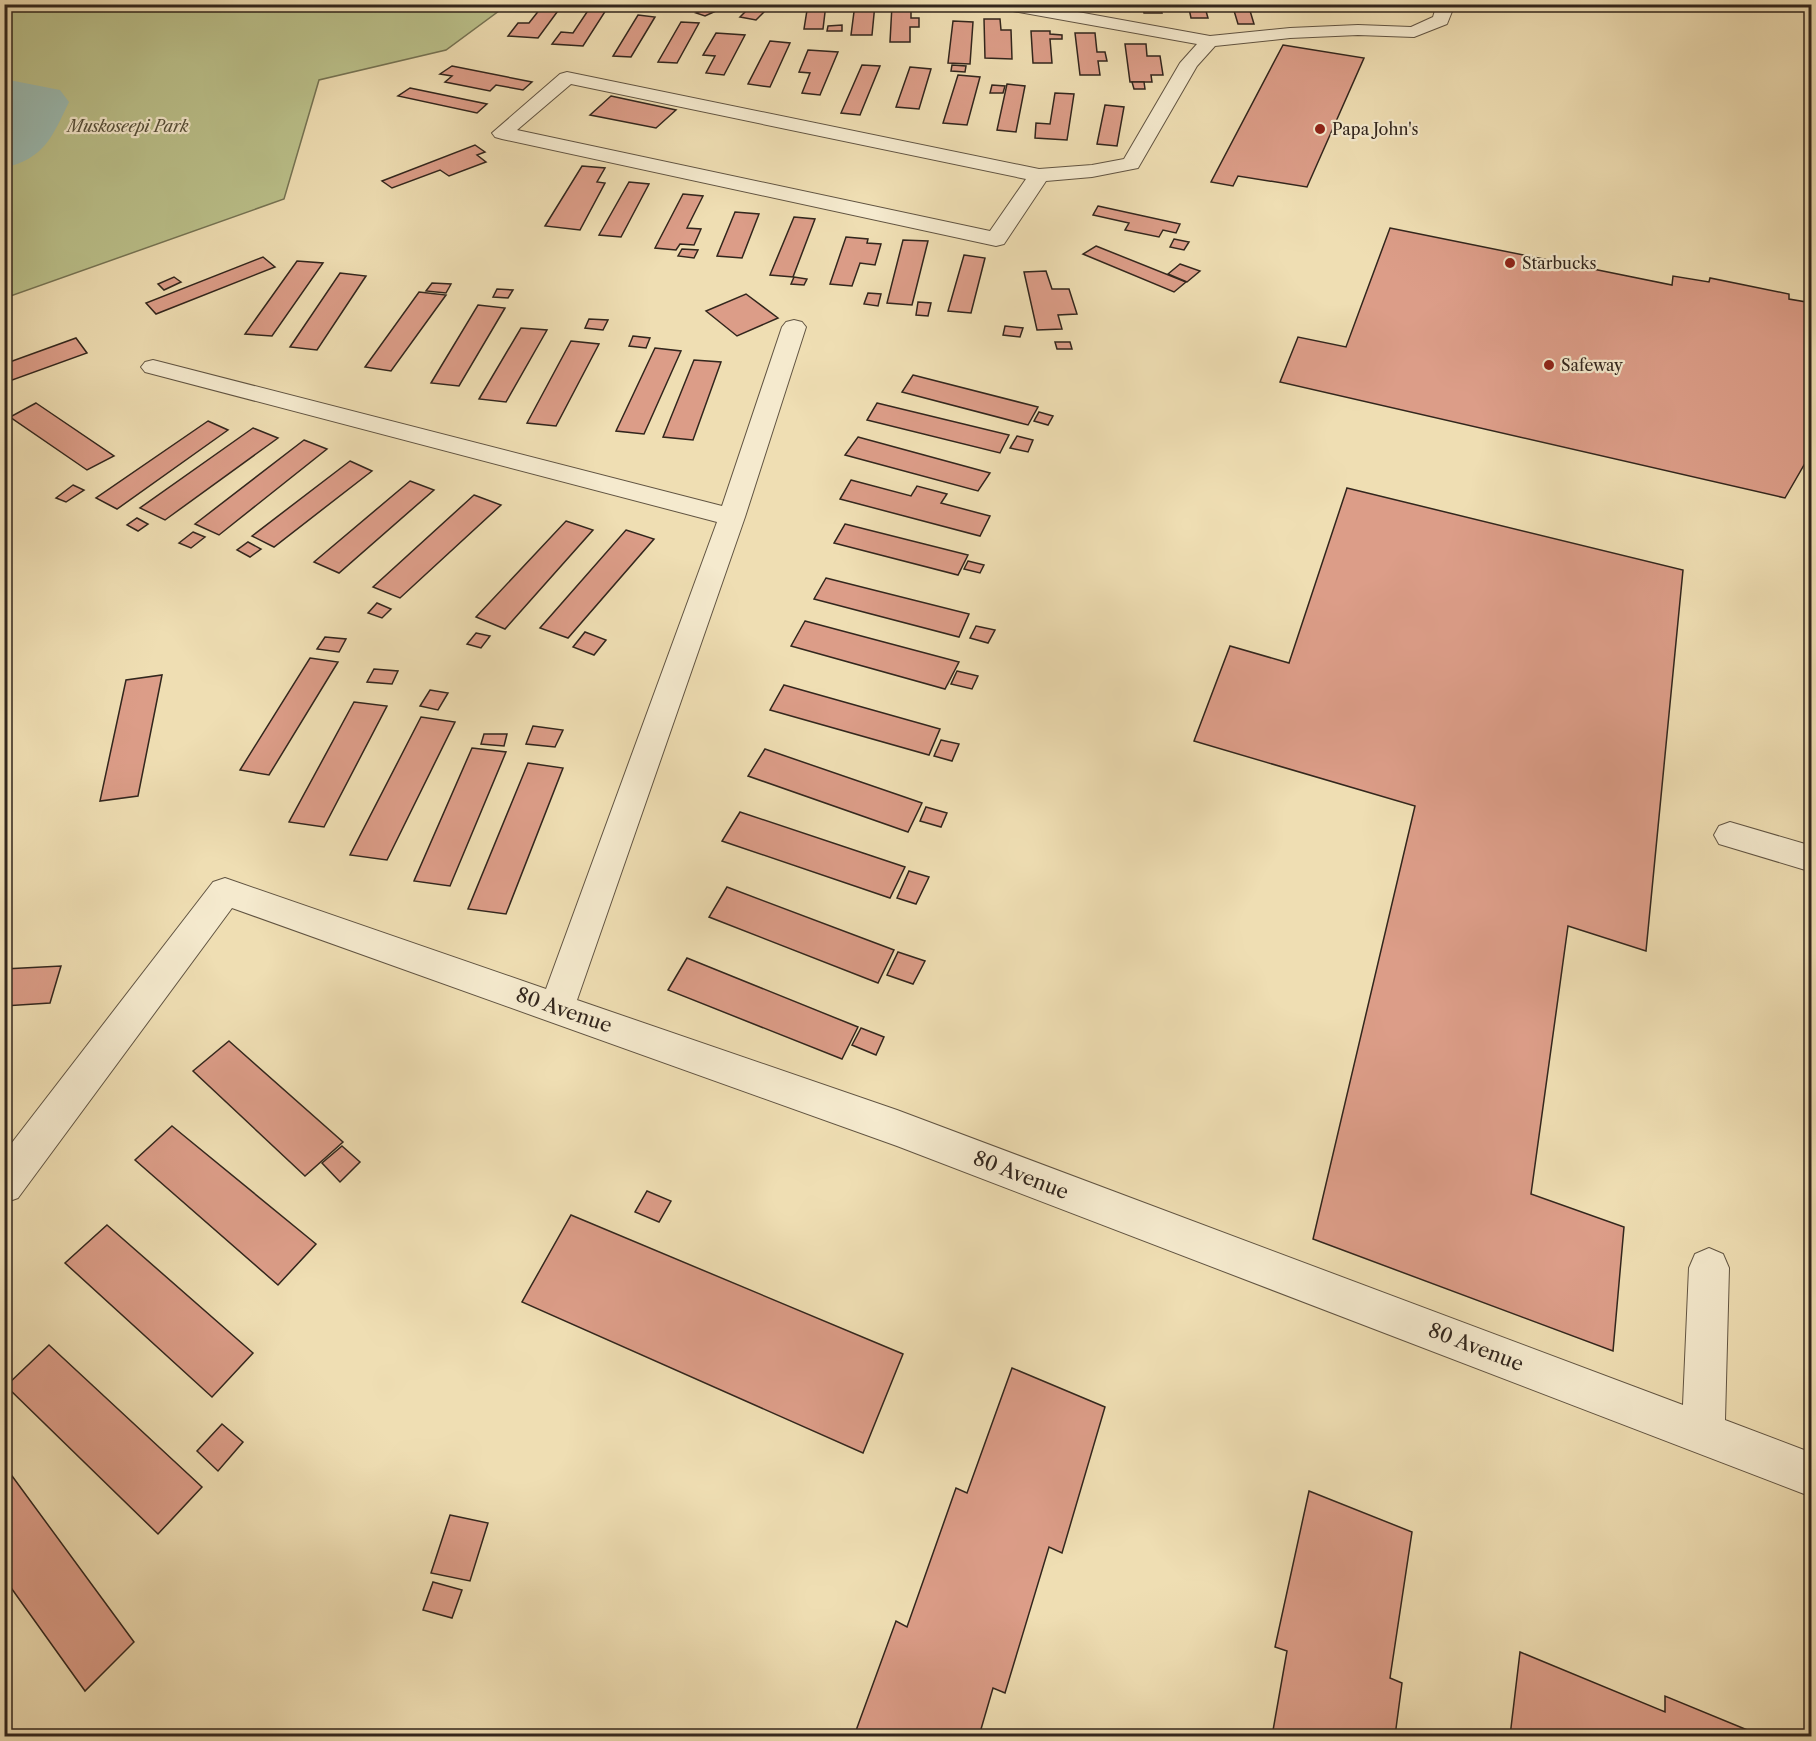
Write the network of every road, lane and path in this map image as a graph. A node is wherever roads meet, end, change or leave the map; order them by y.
1 (1002, 4) edge
2 (1446, 4) edge
3 (1210, 41) junction
4 (1039, 175) junction
5 (794, 327) dead end
6 (153, 367) dead end
7 (732, 517) junction
8 (1730, 836) dead end
9 (1812, 859) edge
10 (557, 1007) junction
11 (4, 1185) edge
12 (1709, 1268) dead end
13 (1703, 1433) junction
14 (1812, 1475) edge

1 - 3 street
2 - 3 street
3 - 4 street
4 - 4 street
5 - 7 street
6 - 7 street
7 - 10 street
8 - 9 street
10 - 11 street, 80 Avenue
10 - 13 street, 80 Avenue
12 - 13 street
13 - 14 street, 80 Avenue

